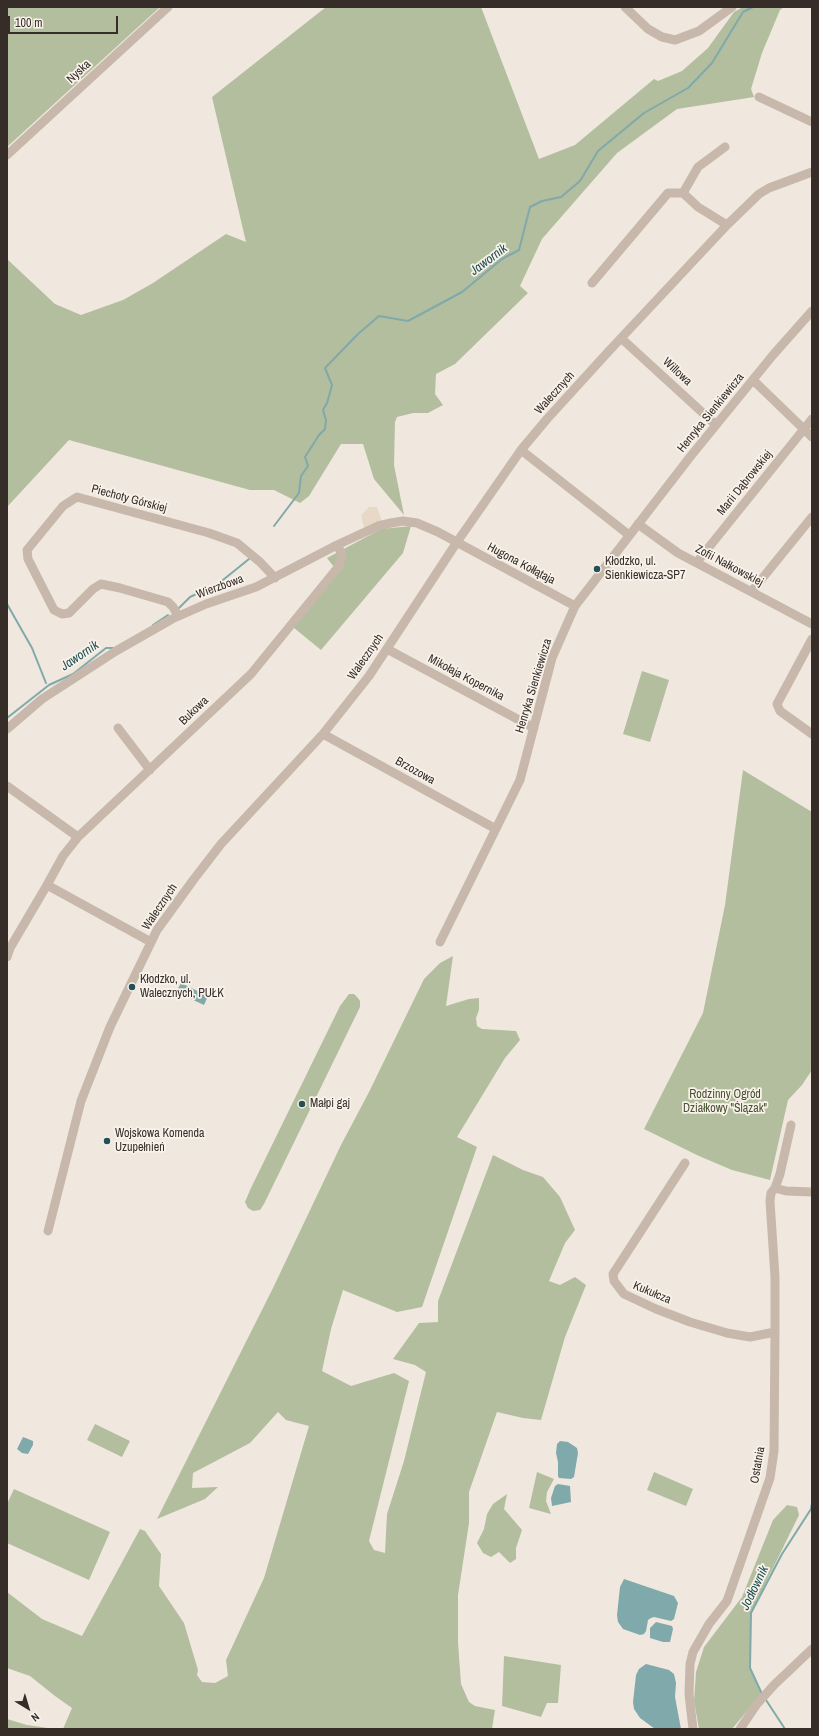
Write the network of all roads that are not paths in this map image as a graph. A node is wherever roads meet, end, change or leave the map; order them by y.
1 (168, 7) edge
2 (625, 7) edge
3 (732, 7) edge
4 (759, 97) dead end
5 (812, 122) edge
6 (725, 147) dead end
7 (7, 155) edge
8 (812, 172) edge
9 (683, 192) junction
10 (727, 225) junction
11 (592, 283) dead end
12 (812, 311) edge
13 (621, 338) junction
14 (753, 380) junction
15 (812, 419) edge
16 (716, 425) junction
17 (804, 430) junction
18 (812, 437) edge
19 (521, 450) junction
20 (812, 517) edge
21 (638, 524) junction
22 (629, 535) junction
23 (457, 542) junction
24 (337, 545) junction
25 (696, 562) junction
26 (275, 578) junction
27 (752, 591) junction
28 (575, 606) junction
29 (178, 616) junction
30 (812, 624) edge
31 (812, 639) edge
32 (387, 649) junction
33 (118, 728) dead end
34 (534, 728) junction
35 (7, 730) edge
36 (323, 734) junction
37 (812, 734) edge
38 (150, 770) junction
39 (7, 786) edge
40 (496, 829) junction
41 (78, 837) junction
42 (48, 885) junction
43 (150, 942) junction
44 (440, 942) dead end
45 (7, 957) edge
46 (791, 1124) dead end
47 (685, 1163) dead end
48 (775, 1188) junction
49 (812, 1192) edge
50 (48, 1231) dead end
51 (775, 1332) junction
52 (812, 1649) edge
53 (693, 1729) edge
54 (740, 1729) edge

1 - 7 street, Nyska
2 - 3 street
4 - 5 street
6 - 9 street
8 - 10 street, Walecznych
9 - 10 street
9 - 11 street
10 - 13 street, Walecznych
12 - 14 street, Henryka Sienkiewicza
13 - 16 street, Willowa
13 - 19 street, Walecznych
14 - 16 street, Henryka Sienkiewicza
14 - 17 street
15 - 17 street, Marii Dąbrowskiej
16 - 21 street, Henryka Sienkiewicza
17 - 18 street
17 - 25 street, Marii Dąbrowskiej
19 - 22 street
19 - 23 street, Walecznych
20 - 27 street
21 - 22 street, Henryka Sienkiewicza
21 - 25 street, Zofii Nałkowskiej
22 - 28 street, Henryka Sienkiewicza
23 - 24 street, Wierzbowa
23 - 28 street, Hugona Kołłątaja
23 - 32 street, Walecznych
24 - 26 street, Wierzbowa
24 - 38 street, Bukowa
25 - 27 street, Zofii Nałkowskiej
26 - 29 street, Wierzbowa
26 - 29 street, Piechoty Górskiej
27 - 30 street, Zofii Nałkowskiej
28 - 34 street, Henryka Sienkiewicza
29 - 35 street, Wierzbowa
31 - 37 street
32 - 34 street, Mikołaja Kopernika
32 - 36 street, Walecznych
33 - 38 street
34 - 40 street, Henryka Sienkiewicza
36 - 40 street, Brzozowa
36 - 43 street, Walecznych
38 - 41 street, Bukowa
39 - 41 street
40 - 44 street, Henryka Sienkiewicza
41 - 42 street, Bukowa
42 - 43 street
42 - 45 street, Bukowa
43 - 50 street, Walecznych
46 - 48 street, Ostatnia
47 - 51 street, Kukułcza
48 - 49 street
48 - 51 street, Ostatnia
51 - 53 street, Ostatnia
52 - 54 street

